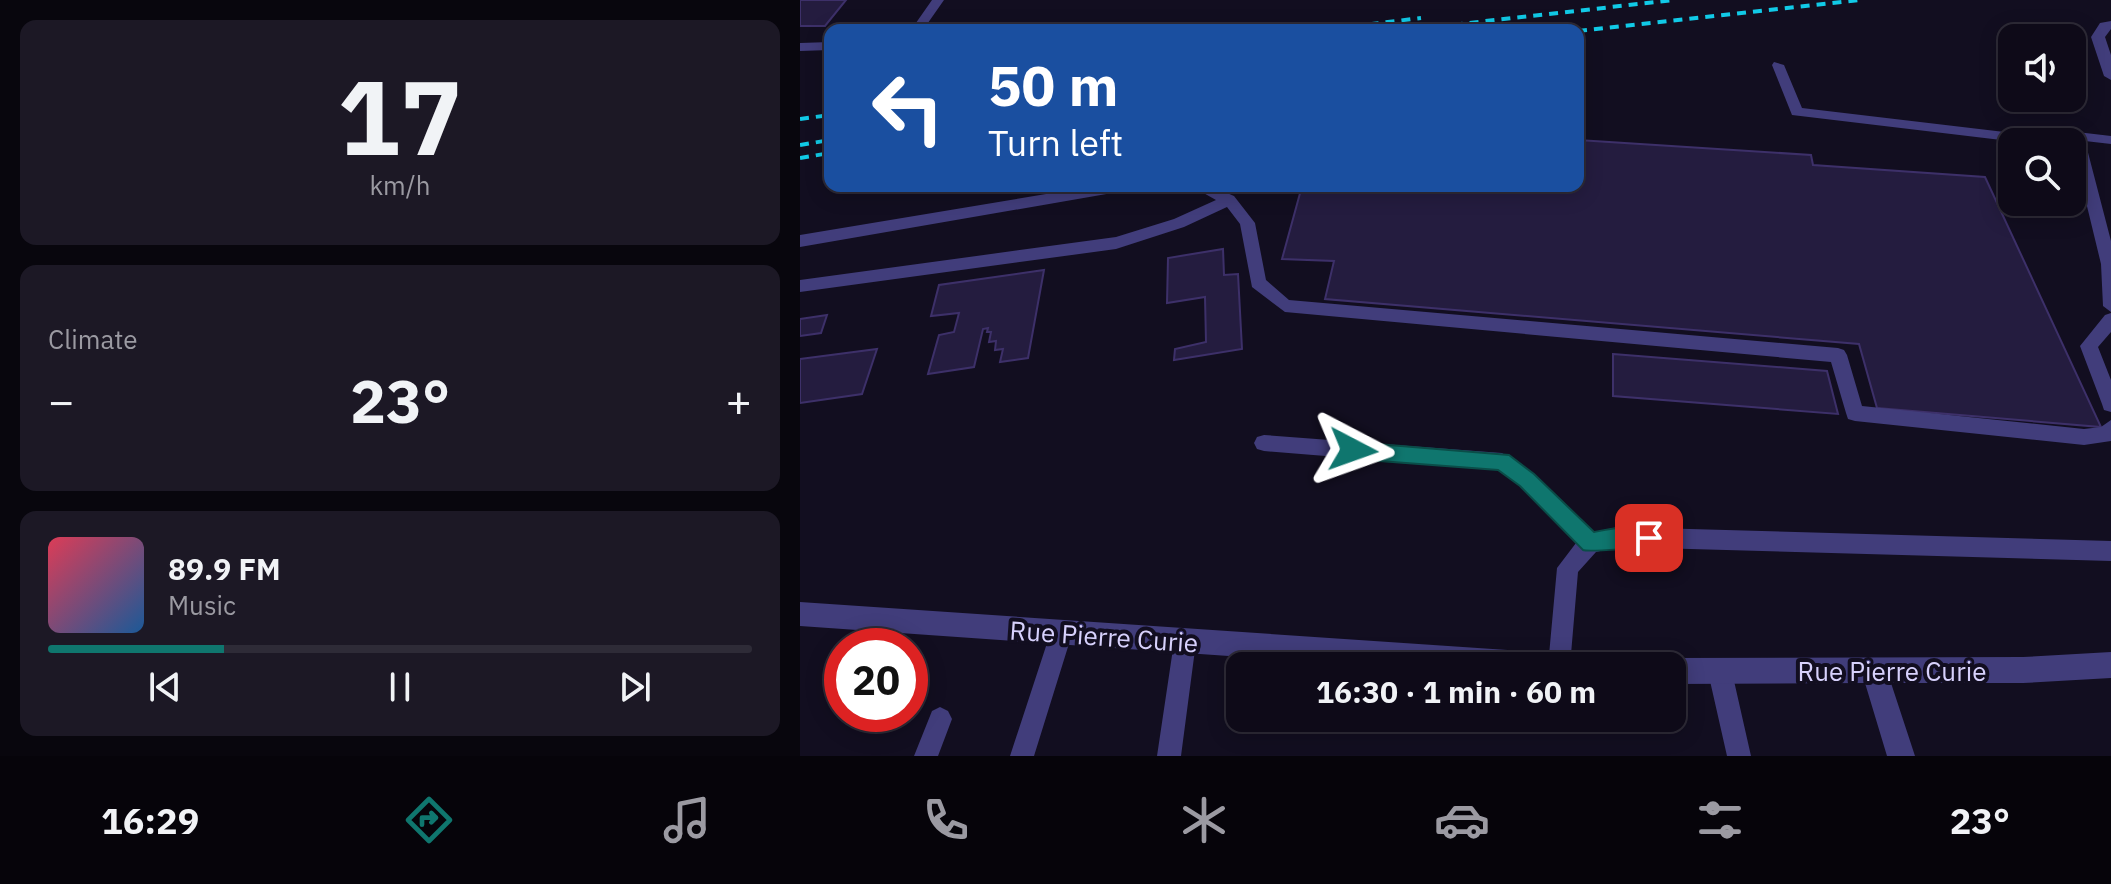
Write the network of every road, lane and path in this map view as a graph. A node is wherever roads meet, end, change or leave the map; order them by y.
1 (938, 0) edge
2 (921, 24) edge
3 (2111, 25) edge
4 (824, 46) edge
5 (800, 47) edge
6 (1778, 65) dead end
7 (2111, 76) edge
8 (1998, 135) edge
9 (2086, 137) edge
10 (2111, 140) edge
11 (2086, 183) edge
12 (1089, 192) edge
13 (1211, 192) edge
14 (1229, 200) junction
15 (800, 241) edge
16 (800, 286) edge
17 (2111, 306) edge
18 (2111, 320) edge
19 (2111, 404) edge
20 (2111, 428) edge
21 (1264, 443) dead end
22 (1590, 543) junction
23 (2111, 551) edge
24 (800, 614) edge
25 (1061, 634) junction
26 (1185, 642) junction
27 (1338, 652) edge
28 (1560, 652) edge
29 (2111, 665) edge
30 (1686, 671) edge
31 (1874, 671) junction
32 (1720, 672) junction
33 (940, 719) dead end
34 (926, 756) edge
35 (1022, 756) edge
36 (1169, 756) edge
37 (1739, 756) edge
38 (1901, 756) edge

1 - 2 lane
3 - 7 street
4 - 5 lane
6 - 8 lane
9 - 10 lane
11 - 17 lane
12 - 15 lane
13 - 14 lane
14 - 16 lane
14 - 20 lane
18 - 19 lane
21 - 22 lane
22 - 23 lane
22 - 28 lane
24 - 25 street, Rue Pierre Curie
25 - 26 street, Rue Pierre Curie
25 - 35 lane
26 - 27 street, Rue Pierre Curie
26 - 36 lane
29 - 31 street, Rue Pierre Curie
30 - 32 street, Rue Pierre Curie
31 - 32 street, Rue Pierre Curie
31 - 38 street
32 - 37 lane
33 - 34 lane

